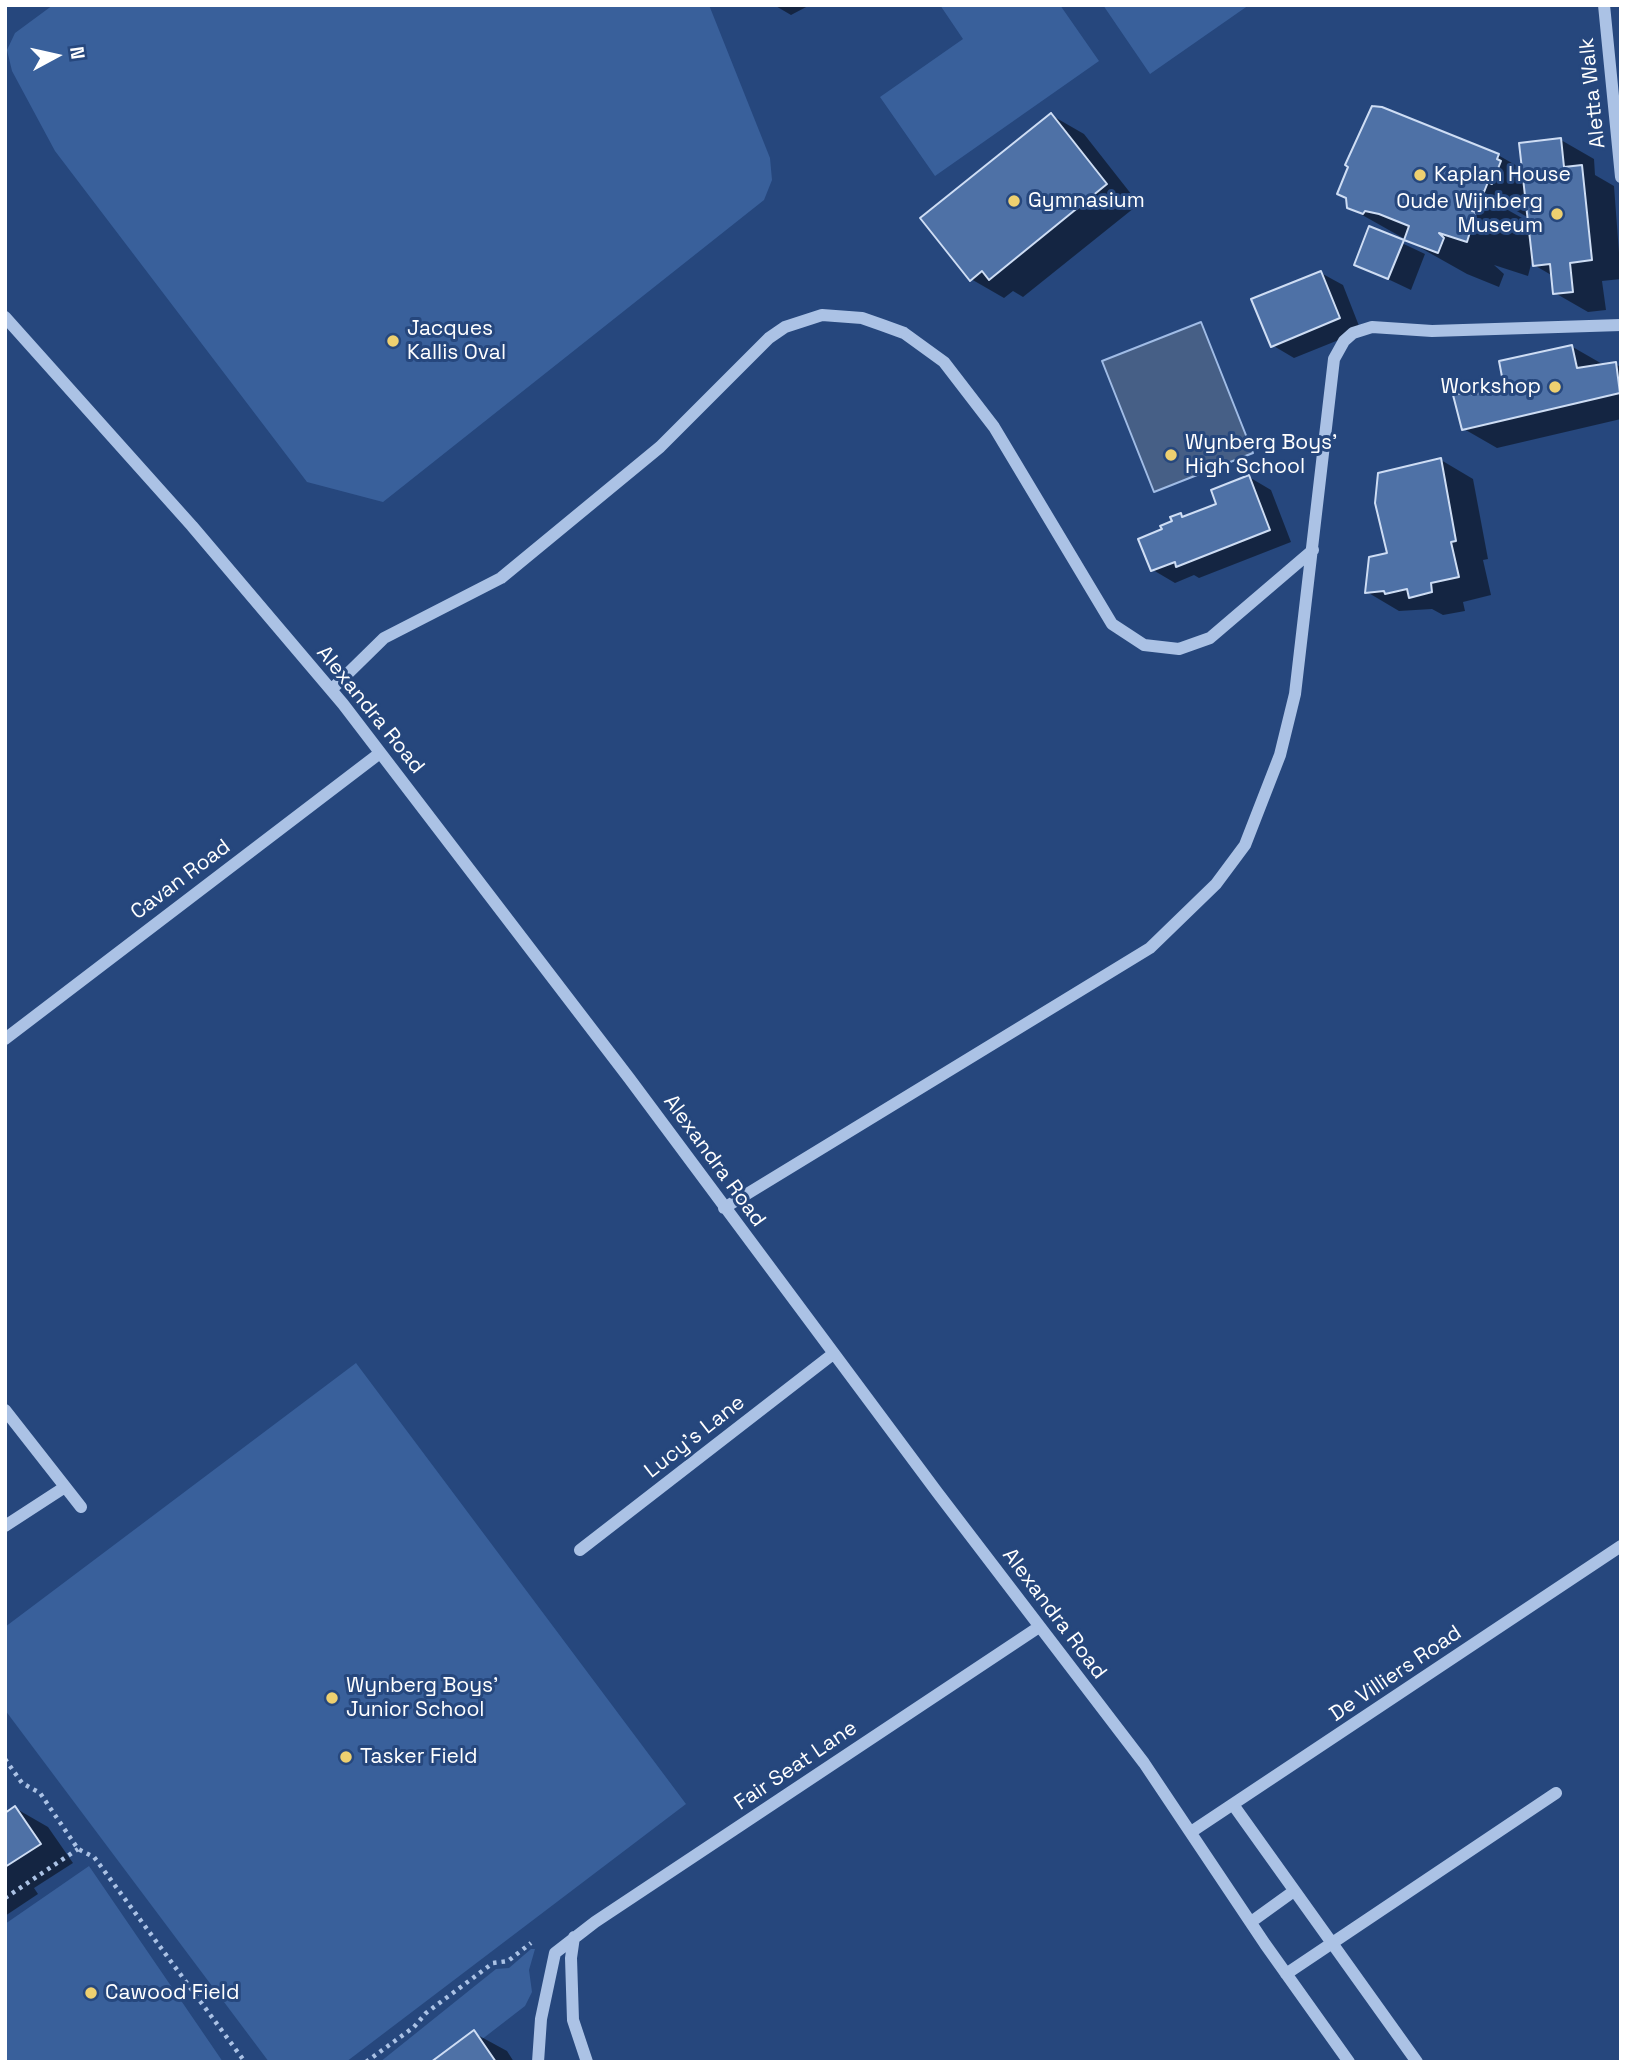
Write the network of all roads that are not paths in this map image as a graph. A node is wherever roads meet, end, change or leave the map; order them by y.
1 (1604, 5) edge
2 (1621, 177) edge
3 (5, 317) edge
4 (1621, 325) edge
5 (1314, 550) junction
6 (331, 690) junction
7 (380, 753) junction
8 (5, 1039) edge
9 (724, 1208) junction
10 (833, 1354) junction
11 (5, 1410) edge
12 (65, 1487) junction
13 (80, 1507) dead end
14 (5, 1526) edge
15 (1621, 1546) edge
16 (580, 1550) dead end
17 (1040, 1627) junction
18 (1556, 1793) dead end
19 (1234, 1806) junction
20 (1191, 1832) junction
21 (1294, 1891) junction
22 (1251, 1922) junction
23 (574, 1937) junction
24 (1331, 1942) junction
25 (1286, 1974) junction
26 (538, 2062) edge
27 (587, 2062) edge
28 (1349, 2062) edge
29 (1417, 2062) edge

1 - 2 street, Aletta Walk
3 - 6 street, Alexandra Road
4 - 5 street
5 - 6 street
5 - 9 street
6 - 7 street, Alexandra Road
7 - 8 street, Cavan Road
7 - 9 street, Alexandra Road
9 - 10 street, Alexandra Road
10 - 16 street, Lucy's Lane
10 - 17 street, Alexandra Road
11 - 12 street
12 - 13 street
12 - 14 street
15 - 19 street, De Villiers Road
17 - 20 street, Alexandra Road
17 - 23 street, Fair Seat Lane
18 - 24 street
19 - 20 street, De Villiers Road
19 - 21 street
20 - 22 street, Alexandra Road
21 - 22 street
21 - 24 street
22 - 25 street, Alexandra Road
23 - 26 street, Fair Seat Lane
23 - 27 street
24 - 25 street
24 - 29 street
25 - 28 street, Alexandra Road

